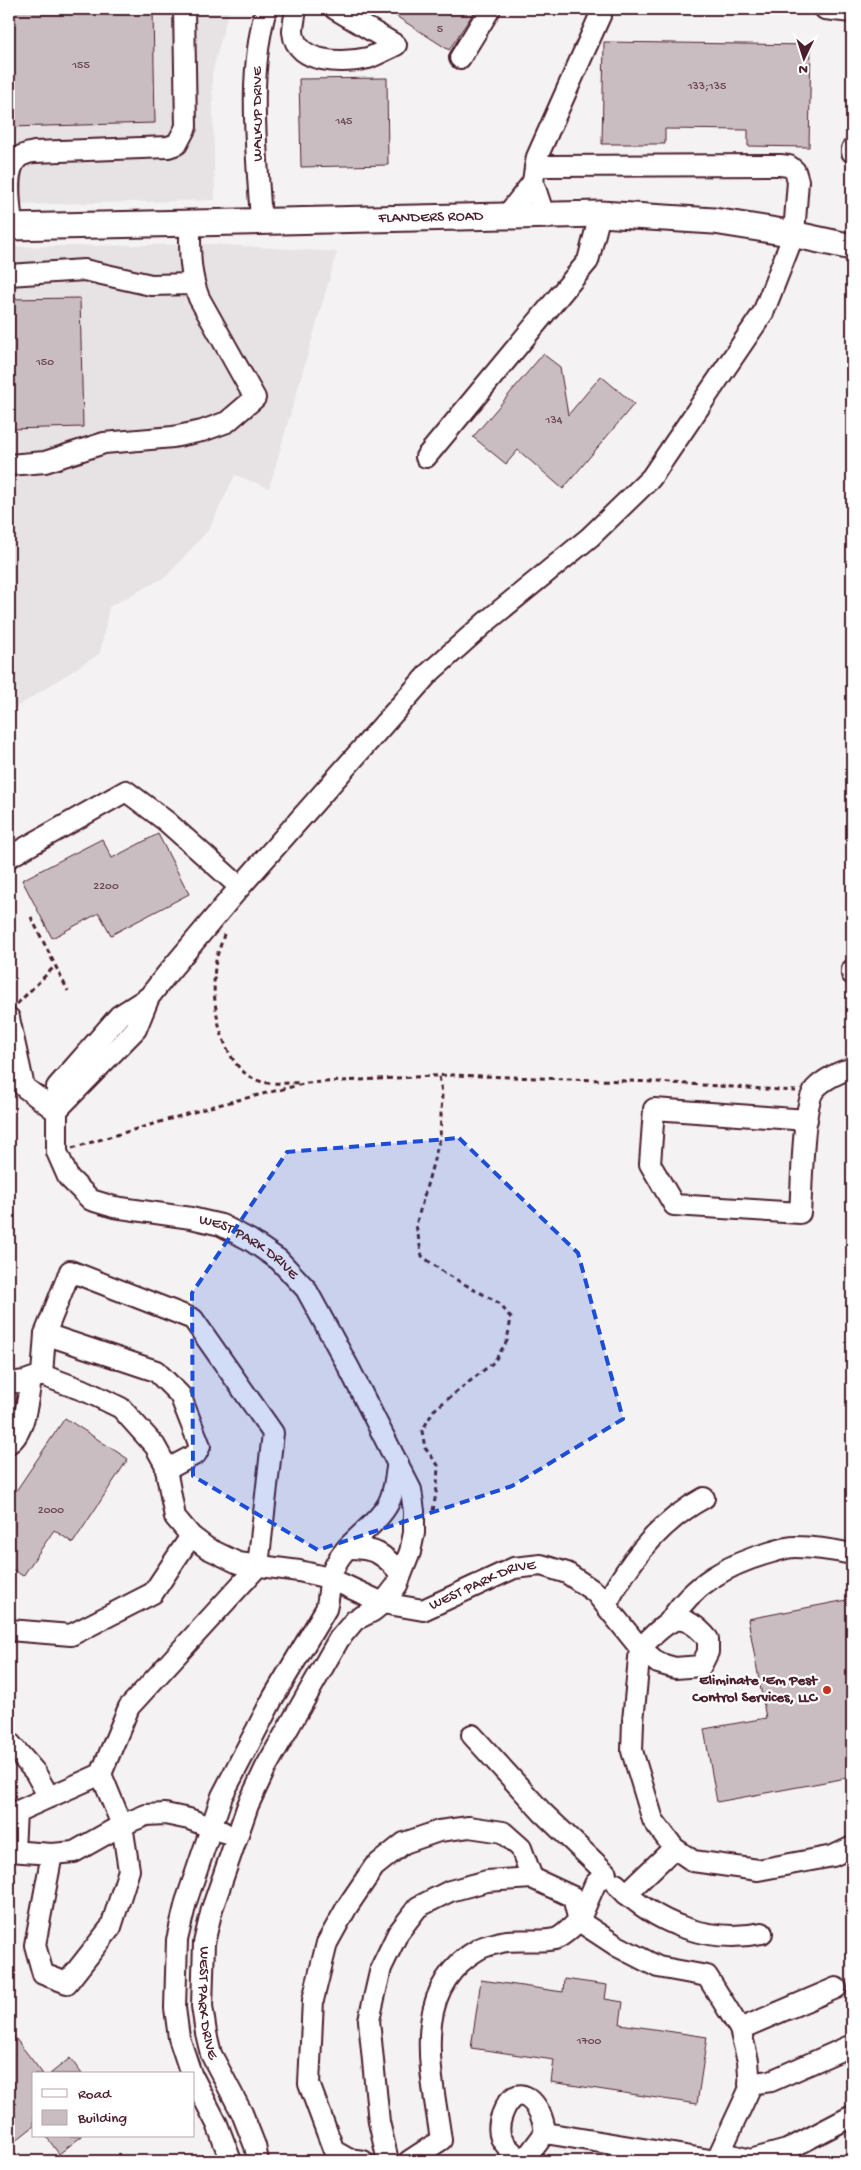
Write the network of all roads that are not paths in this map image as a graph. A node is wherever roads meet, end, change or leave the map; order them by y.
1 (184, 9) edge
2 (266, 9) edge
3 (296, 9) edge
4 (336, 9) edge
5 (490, 9) edge
6 (603, 9) edge
7 (825, 9) edge
8 (852, 12) edge
9 (460, 58) dead end
10 (534, 175) junction
11 (600, 214) junction
12 (507, 215) junction
13 (544, 215) junction
14 (261, 221) junction
15 (190, 223) junction
16 (10, 227) edge
17 (794, 234) junction
18 (852, 247) edge
19 (9, 275) edge
20 (193, 284) junction
21 (426, 458) dead end
22 (9, 465) edge
23 (9, 857) edge
24 (234, 894) junction
25 (852, 970) edge
26 (852, 974) edge
27 (12, 1012) edge
28 (852, 1069) edge
29 (56, 1112) junction
30 (807, 1120) junction
31 (45, 1334) junction
32 (37, 1377) junction
33 (9, 1383) edge
34 (9, 1443) edge
35 (398, 1463) junction
36 (166, 1470) junction
37 (704, 1498) dead end
38 (191, 1536) junction
39 (349, 1548) junction
40 (852, 1554) edge
41 (258, 1566) junction
42 (401, 1574) junction
43 (329, 1578) junction
44 (384, 1603) junction
45 (606, 1605) junction
46 (669, 1622) junction
47 (9, 1630) edge
48 (640, 1648) junction
49 (472, 1735) dead end
50 (9, 1742) edge
51 (102, 1774) junction
52 (49, 1797) junction
53 (12, 1811) edge
54 (122, 1825) junction
55 (211, 1827) junction
56 (236, 1838) junction
57 (852, 1847) edge
58 (674, 1848) junction
59 (12, 1850) edge
60 (52, 1854) junction
61 (606, 1873) junction
62 (532, 1878) junction
63 (626, 1894) junction
64 (579, 1921) junction
65 (762, 1932) dead end
66 (836, 1988) dead end
67 (740, 2029) junction
68 (850, 2046) dead end
69 (190, 2072) edge
70 (195, 2081) edge
71 (749, 2084) junction
72 (852, 2116) edge
73 (545, 2133) junction
74 (718, 2158) edge
75 (231, 2161) edge
76 (258, 2161) edge
77 (363, 2161) edge
78 (388, 2161) edge
79 (408, 2161) edge
80 (523, 2161) edge

1 - 16 street
2 - 14 street, WALKUP DRIVE
3 - 4 street
5 - 9 street
6 - 10 street
7 - 8 street
10 - 12 street
10 - 13 street
10 - 17 street, WEST PARK DRIVE
11 - 13 main road, FLANDERS ROAD
11 - 17 main road, FLANDERS ROAD
11 - 21 street
12 - 13 main road, FLANDERS ROAD
12 - 14 main road, FLANDERS ROAD
14 - 15 main road, FLANDERS ROAD
15 - 16 main road, FLANDERS ROAD
15 - 20 street
17 - 18 main road, FLANDERS ROAD
17 - 24 street, WEST PARK DRIVE
19 - 20 street
20 - 22 street
23 - 24 street
24 - 29 street, WEST PARK DRIVE
25 - 26 street
27 - 29 street
28 - 30 street
29 - 35 street, WEST PARK DRIVE
30 - 30 street
31 - 32 street
31 - 36 street
31 - 41 street
32 - 33 street
32 - 34 street
32 - 36 street, WEST PARK DRIVE
35 - 39 street, WEST PARK DRIVE
35 - 42 street, WEST PARK DRIVE
36 - 38 street, WEST PARK DRIVE
37 - 45 street
38 - 41 street, WEST PARK DRIVE
38 - 47 street
39 - 42 street
39 - 43 street, WEST PARK DRIVE
40 - 46 street
41 - 43 street, WEST PARK DRIVE
41 - 51 street
42 - 44 street, WEST PARK DRIVE
43 - 44 street, WEST PARK DRIVE
43 - 55 street, WEST PARK DRIVE
44 - 45 street, WEST PARK DRIVE
44 - 56 street, WEST PARK DRIVE
45 - 48 street, WEST PARK DRIVE
46 - 48 street
46 - 48 street, WEST PARK DRIVE
48 - 58 street
49 - 61 street
50 - 52 street
51 - 52 street
51 - 54 street
52 - 53 street
53 - 59 street
54 - 55 street
54 - 60 street
54 - 60 street
55 - 56 street
55 - 69 street, WEST PARK DRIVE
56 - 76 street, WEST PARK DRIVE
57 - 58 street
58 - 63 street
59 - 60 street
61 - 63 street
61 - 64 street
62 - 64 street
62 - 77 street
62 - 78 street
63 - 65 street
64 - 67 street
64 - 79 street
66 - 67 street
67 - 71 street
68 - 71 street
70 - 75 street
71 - 74 street
72 - 74 street
73 - 74 street
73 - 80 street
73 - 80 street

